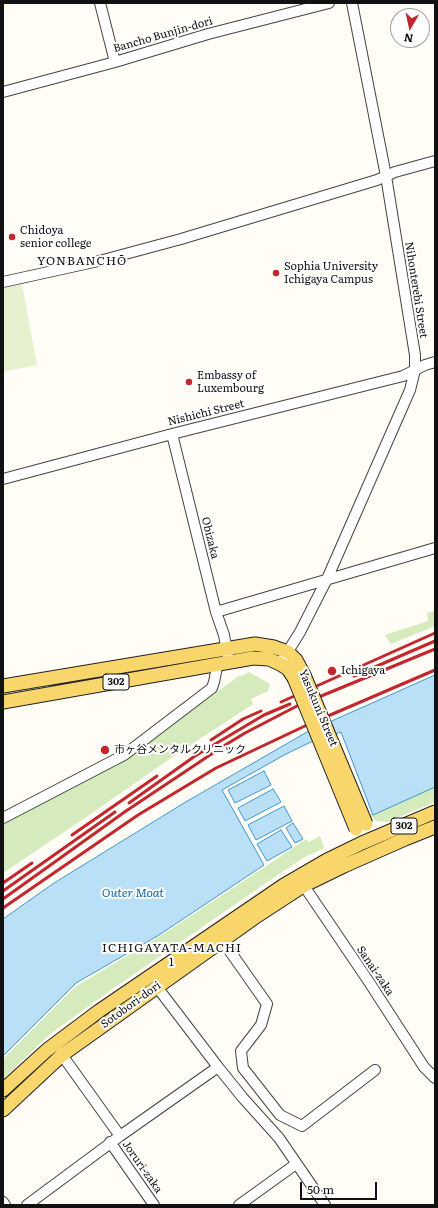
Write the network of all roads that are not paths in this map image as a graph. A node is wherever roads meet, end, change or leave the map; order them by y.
1 (100, 3) edge
2 (329, 3) edge
3 (352, 3) edge
4 (115, 62) junction
5 (3, 92) edge
6 (435, 162) edge
7 (386, 176) junction
8 (3, 282) edge
9 (435, 362) edge
10 (415, 370) junction
11 (172, 434) junction
12 (3, 479) edge
13 (435, 548) edge
14 (327, 579) junction
15 (216, 612) junction
16 (227, 648) junction
17 (288, 652) junction
18 (229, 662) junction
19 (292, 671) junction
20 (3, 686) edge
21 (3, 702) edge
22 (435, 812) edge
23 (3, 818) edge
24 (435, 827) edge
25 (368, 841) junction
26 (373, 852) junction
27 (300, 881) junction
28 (222, 940) junction
29 (157, 987) junction
30 (62, 1055) junction
31 (218, 1067) junction
32 (375, 1070) dead end
33 (435, 1078) edge
34 (3, 1090) edge
35 (3, 1110) edge
36 (120, 1136) junction
37 (110, 1142) junction
38 (296, 1164) junction
39 (3, 1202) edge
40 (5, 1205) edge
41 (27, 1205) edge
42 (154, 1205) edge
43 (239, 1205) edge
44 (325, 1205) edge

1 - 4 street
2 - 4 street, Bancho Bunjin-dori
3 - 7 street, Nihonterebi Street
4 - 5 street, Bancho Bunjin-dori
6 - 7 street
7 - 8 street
7 - 10 street, Nihonterebi Street
9 - 10 street, Nishichi Street
10 - 11 street, Nishichi Street
10 - 14 street, Nihonterebi Street
11 - 12 street, Nishichi Street
11 - 15 street, Obizaka
13 - 14 street
14 - 15 street
14 - 17 street, Nihonterebi Street
15 - 16 street, Obizaka
16 - 17 main road, 302
16 - 18 street, Obizaka
16 - 20 main road, 302
17 - 19 street, Nihonterebi Street
17 - 19 main road, Yasukuni Street
18 - 19 main road, 302
18 - 21 main road, 302
18 - 23 street
19 - 25 main road, Yasukuni Street, bridge
22 - 25 main road, 302
24 - 26 main road, 302
25 - 26 main road
25 - 27 main road, Sotobori-dori
26 - 27 main road, Sotobori-dori
27 - 28 main road, Sotobori-dori
27 - 33 street, Sanai-zaka
27 - 34 main road, Sotobori-dori
28 - 29 main road, Sotobori-dori
28 - 32 street
29 - 30 main road, Sotobori-dori
29 - 31 street
30 - 35 main road, Sotobori-dori
30 - 36 street
31 - 36 street
31 - 38 street
36 - 37 street
37 - 41 street
37 - 42 street, Joruri-zaka
38 - 43 street
38 - 44 street
39 - 40 street

